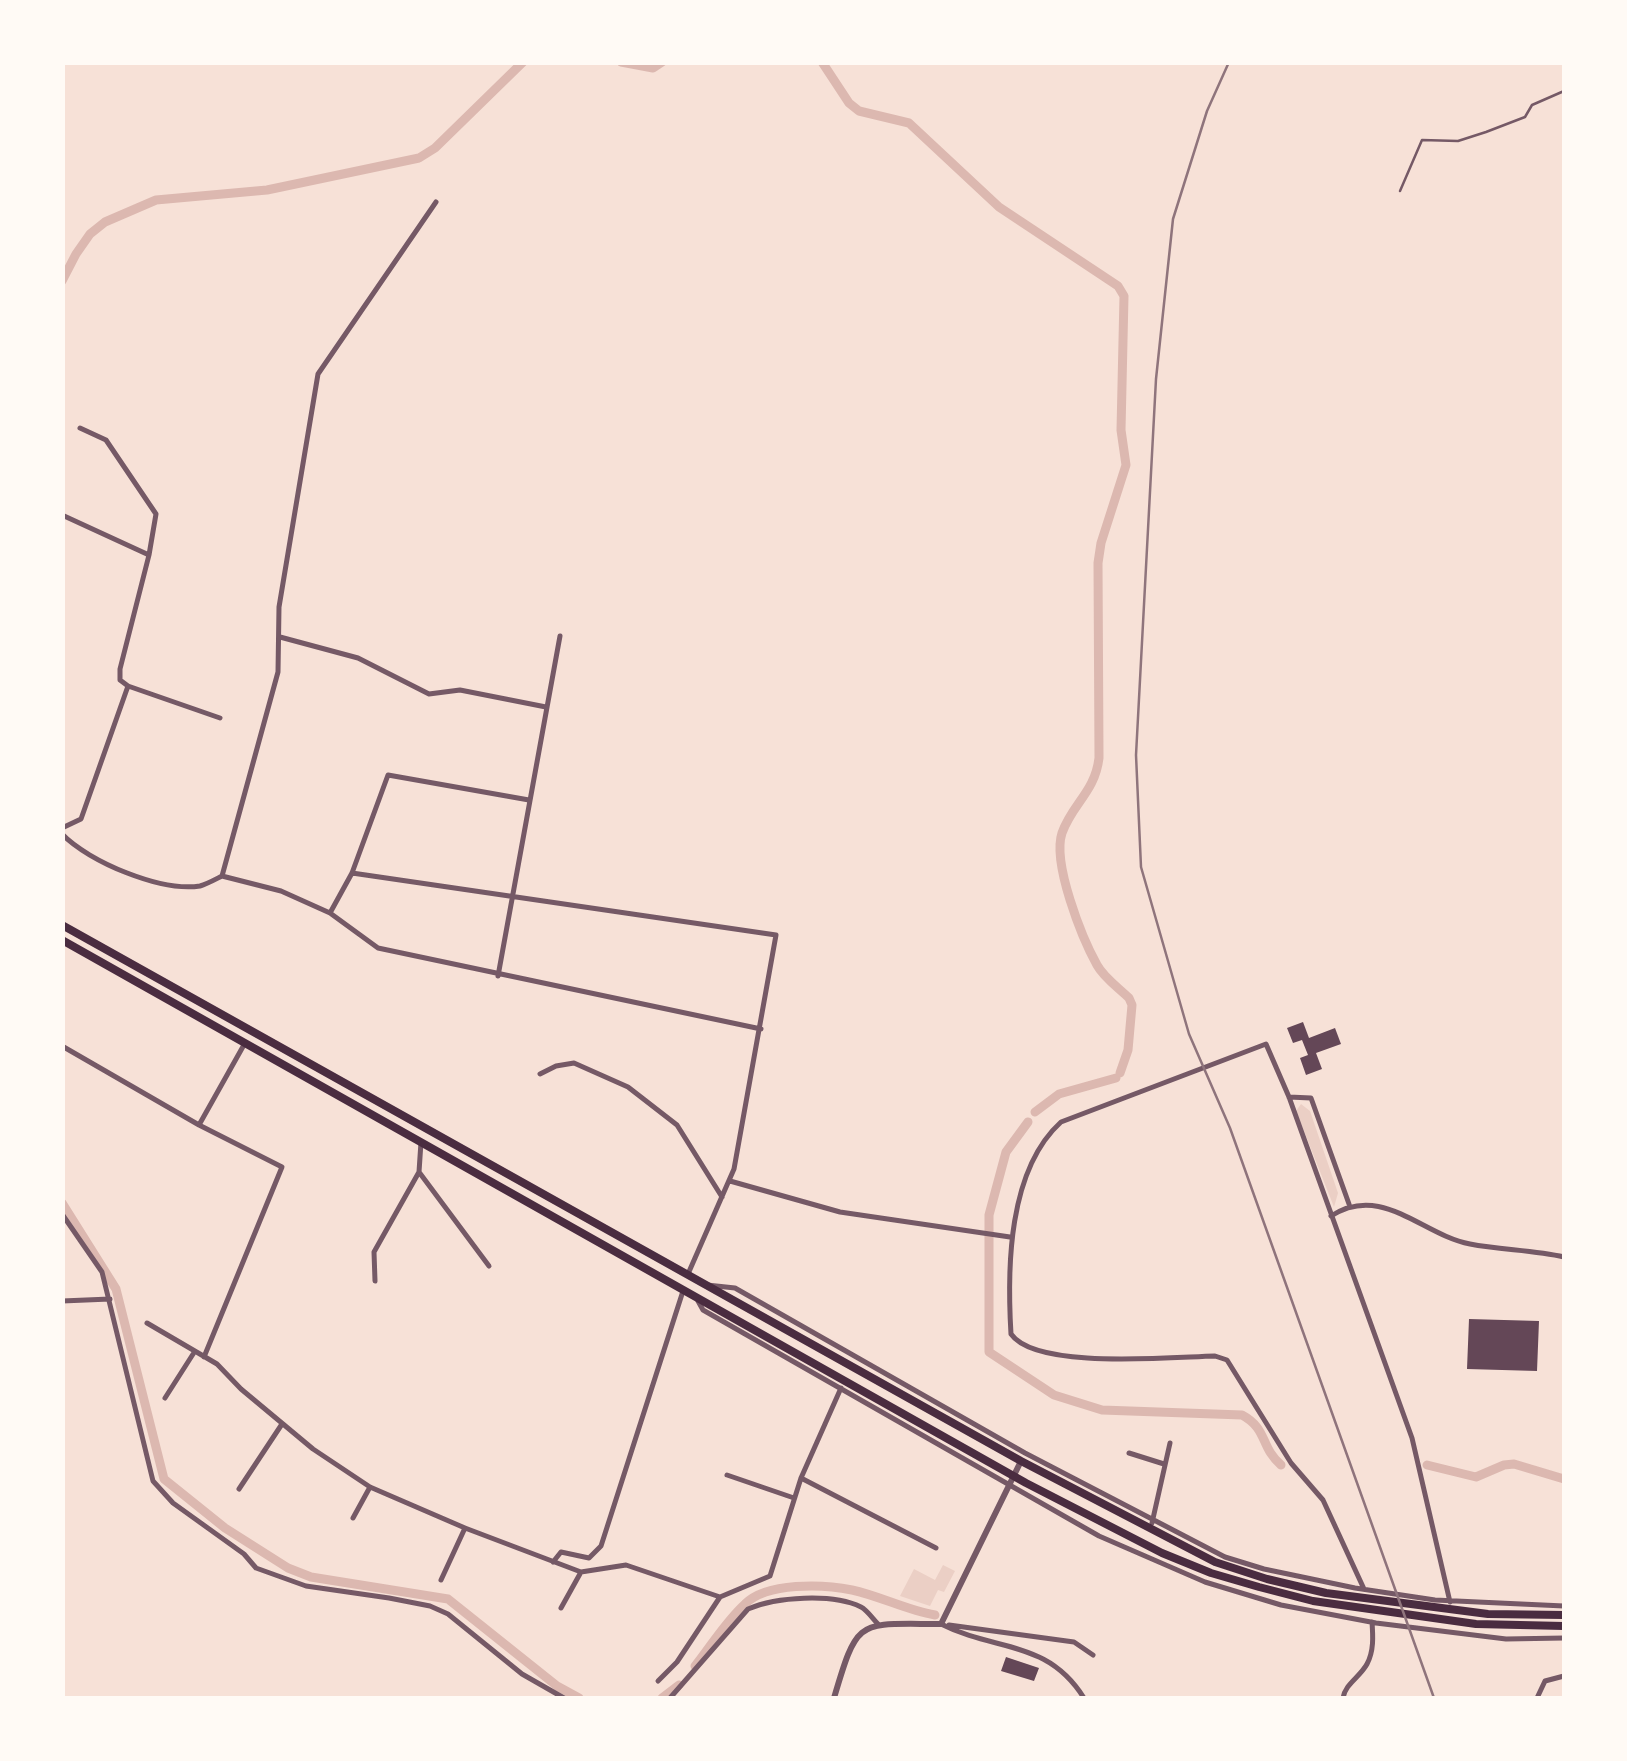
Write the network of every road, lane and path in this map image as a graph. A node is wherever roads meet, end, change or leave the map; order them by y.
1 (1564, 92) edge
2 (1400, 190) dead end
3 (436, 202) dead end
4 (80, 428) dead end
5 (62, 516) edge
6 (149, 555) junction
7 (560, 636) dead end
8 (280, 637) junction
9 (128, 686) junction
10 (546, 707) junction
11 (220, 718) dead end
12 (529, 800) junction
13 (62, 831) edge
14 (352, 872) junction
15 (222, 876) junction
16 (512, 897) junction
17 (330, 913) junction
18 (62, 924) edge
19 (62, 940) edge
20 (498, 976) junction
21 (760, 1029) junction
22 (245, 1043) junction
23 (62, 1046) edge
24 (540, 1074) dead end
25 (1289, 1097) junction
26 (199, 1126) junction
27 (422, 1142) junction
28 (419, 1172) junction
29 (730, 1182) junction
30 (722, 1197) junction
31 (1349, 1204) junction
32 (62, 1214) edge
33 (1331, 1216) junction
34 (1010, 1237) junction
35 (1564, 1257) edge
36 (489, 1266) dead end
37 (688, 1275) junction
38 (375, 1281) dead end
39 (684, 1288) junction
40 (696, 1296) junction
41 (110, 1299) junction
42 (62, 1301) edge
43 (147, 1323) dead end
44 (194, 1352) junction
45 (204, 1356) junction
46 (841, 1388) junction
47 (164, 1398) dead end
48 (282, 1424) junction
49 (1170, 1443) dead end
50 (1129, 1453) dead end
51 (1023, 1457) junction
52 (1165, 1464) junction
53 (727, 1475) dead end
54 (801, 1478) junction
55 (1011, 1480) junction
56 (370, 1487) junction
57 (239, 1489) dead end
58 (794, 1498) junction
59 (352, 1518) dead end
60 (1151, 1526) junction
61 (464, 1528) junction
62 (936, 1548) dead end
63 (553, 1562) junction
64 (582, 1572) junction
65 (441, 1580) dead end
66 (1369, 1593) junction
67 (720, 1597) junction
68 (1450, 1602) junction
69 (1428, 1603) junction
70 (1564, 1606) edge
71 (562, 1608) dead end
72 (1564, 1615) edge
73 (1374, 1622) junction
74 (878, 1624) junction
75 (941, 1624) junction
76 (1564, 1626) edge
77 (1564, 1638) edge
78 (1093, 1655) dead end
79 (1564, 1676) edge
80 (658, 1681) dead end
81 (564, 1698) edge
82 (670, 1698) edge
83 (834, 1698) edge
84 (1084, 1698) edge
85 (1343, 1698) edge
86 (1536, 1698) edge

1 - 2 lane
3 - 8 street
4 - 6 street
5 - 6 street
6 - 9 street
7 - 10 street
8 - 10 street
8 - 15 street
9 - 11 street
9 - 13 street
10 - 12 street
12 - 14 street
12 - 16 street
13 - 15 street
14 - 16 street
14 - 17 street
15 - 17 street
16 - 20 street
16 - 21 street
17 - 20 street
18 - 37 highway
19 - 22 highway
20 - 21 street
21 - 29 street
22 - 26 street
22 - 27 highway
23 - 26 street
24 - 30 street
25 - 31 street
25 - 33 street
25 - 34 street
26 - 45 street
27 - 28 street
27 - 39 highway
28 - 36 street
28 - 38 street
29 - 30 street
29 - 34 street
30 - 37 street
31 - 33 street
31 - 35 street
32 - 41 street
33 - 68 street
34 - 66 street
37 - 51 highway
39 - 40 highway
39 - 63 street
40 - 46 street
40 - 55 highway
41 - 42 street
41 - 81 street
43 - 44 street
44 - 45 street
44 - 47 street
45 - 48 street
46 - 54 street
46 - 55 street
48 - 56 street
48 - 57 street
49 - 52 street
50 - 52 street
51 - 55 street
51 - 60 highway
52 - 60 street
53 - 58 street
54 - 58 street
54 - 62 street
55 - 73 street
55 - 75 street
55 - 76 highway
56 - 59 street
56 - 61 street
58 - 67 street
60 - 66 highway
61 - 63 street
61 - 65 street
63 - 64 street
64 - 67 street
64 - 71 street
66 - 69 highway
67 - 80 street
68 - 69 street
68 - 70 street
69 - 72 highway
73 - 77 street
73 - 85 street
74 - 75 street
74 - 82 street
74 - 83 street
75 - 78 street
75 - 84 street
79 - 86 street

